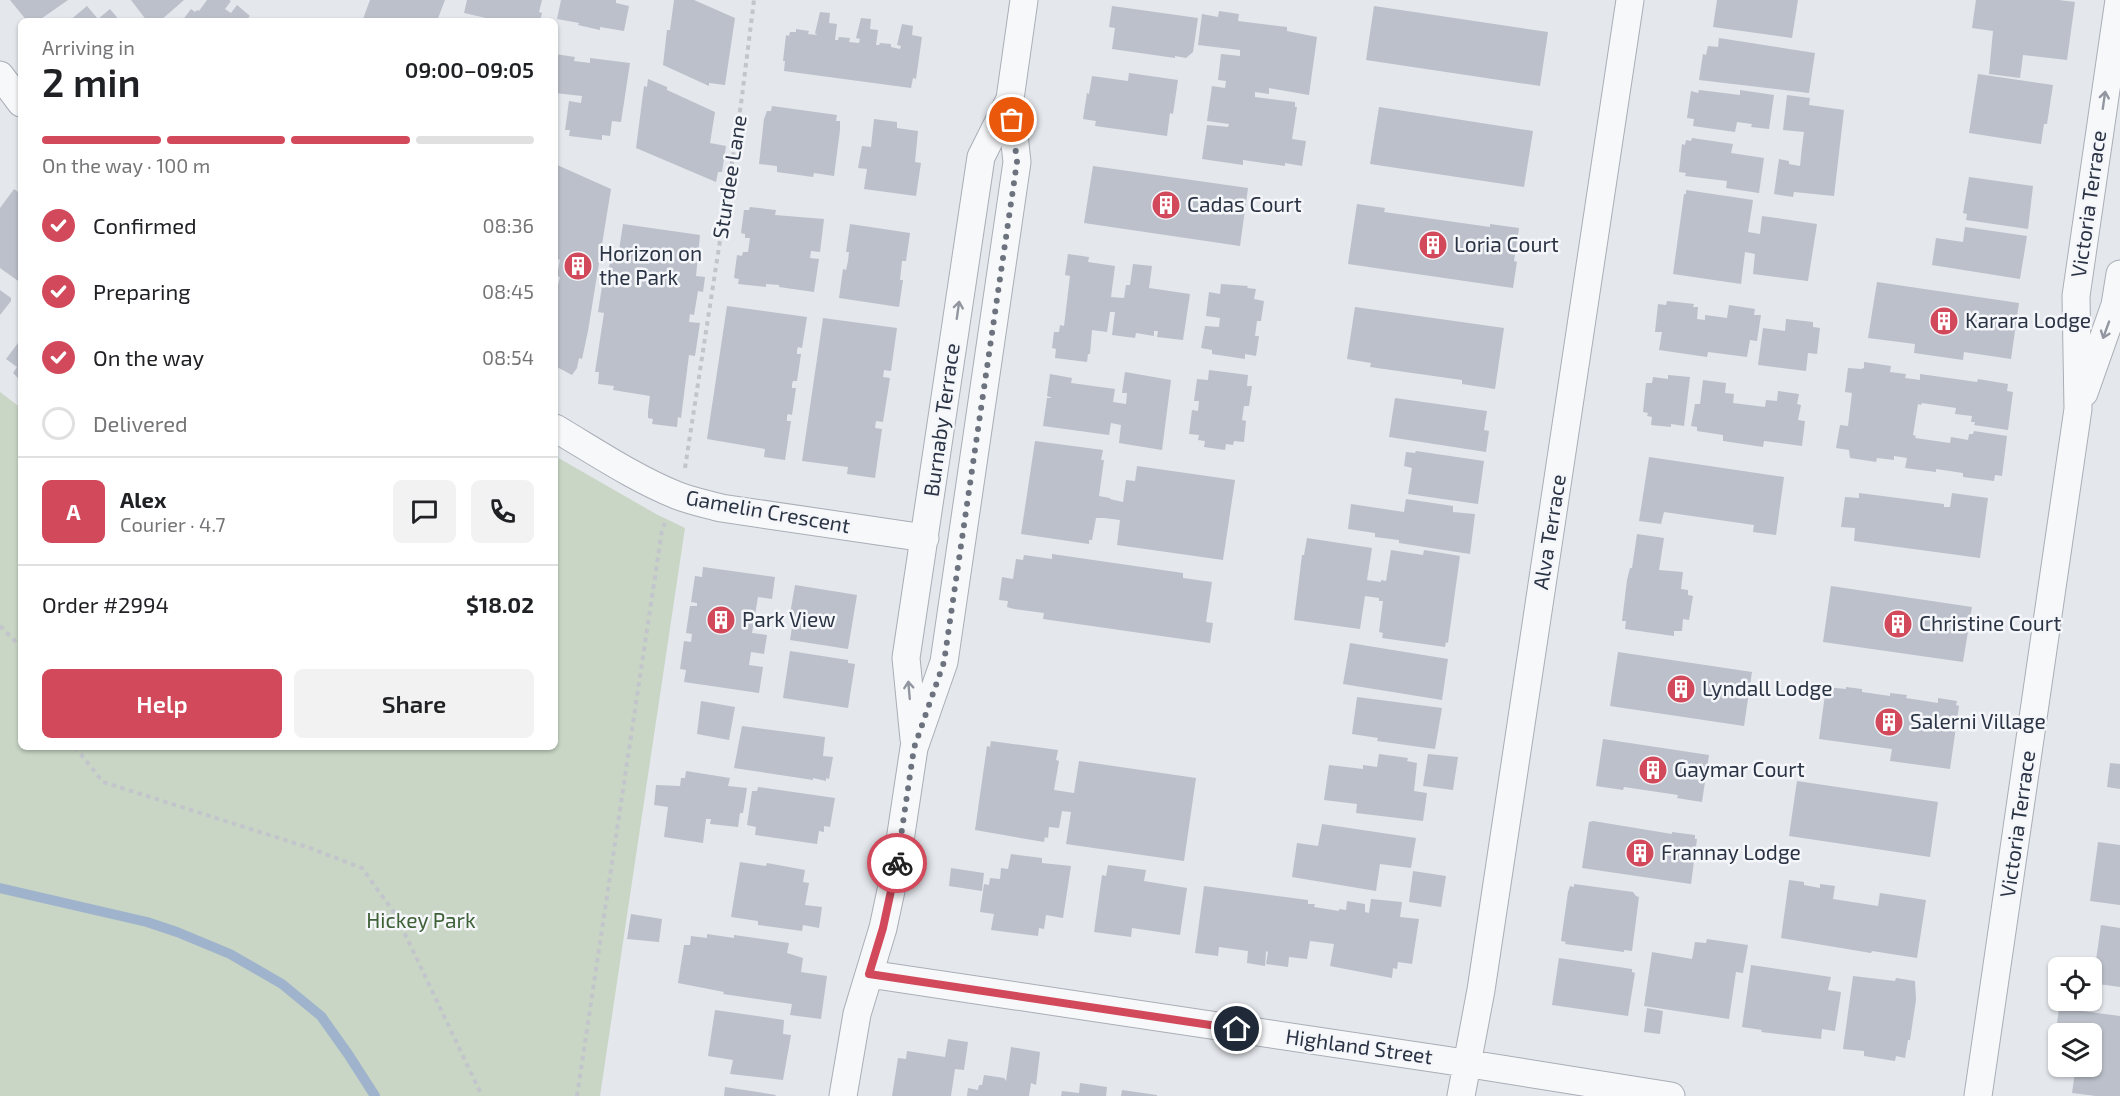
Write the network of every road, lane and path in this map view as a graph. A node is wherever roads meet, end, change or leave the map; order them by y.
1 (754, 0) edge
2 (1024, 0) edge
3 (1630, 0) edge
4 (2119, 0) edge
5 (0, 75) edge
6 (18, 99) edge
7 (1010, 99) junction
8 (2120, 274) edge
9 (2078, 409) junction
10 (558, 430) edge
11 (675, 495) junction
12 (925, 538) junction
13 (0, 626) edge
14 (18, 644) edge
15 (914, 748) junction
16 (77, 750) edge
17 (869, 974) junction
18 (1467, 1064) junction
19 (482, 1096) edge
20 (577, 1096) edge
21 (843, 1096) edge
22 (1461, 1096) edge
23 (1671, 1096) edge
24 (1978, 1096) edge

1 - 11 path, Sturdee Lane
2 - 7 street, Burnaby Terrace
3 - 18 street, Alva Terrace
9 -> 4 street, Victoria Terrace
5 - 6 street
12 -> 7 street, Burnaby Terrace
7 - 15 street, Burnaby Terrace
8 -> 9 street, Victoria Terrace
9 - 24 street, Victoria Terrace
10 - 11 street, Gamelin Crescent
11 - 12 street, Gamelin Crescent
11 - 20 path, Sturdee Lane
15 -> 12 street, Burnaby Terrace
13 - 14 path
15 - 17 street, Burnaby Terrace
16 - 19 path
17 - 18 street, Highland Street
17 - 21 street, Burnaby Terrace
18 - 22 street, Alva Terrace
18 - 23 street, Highland Street

